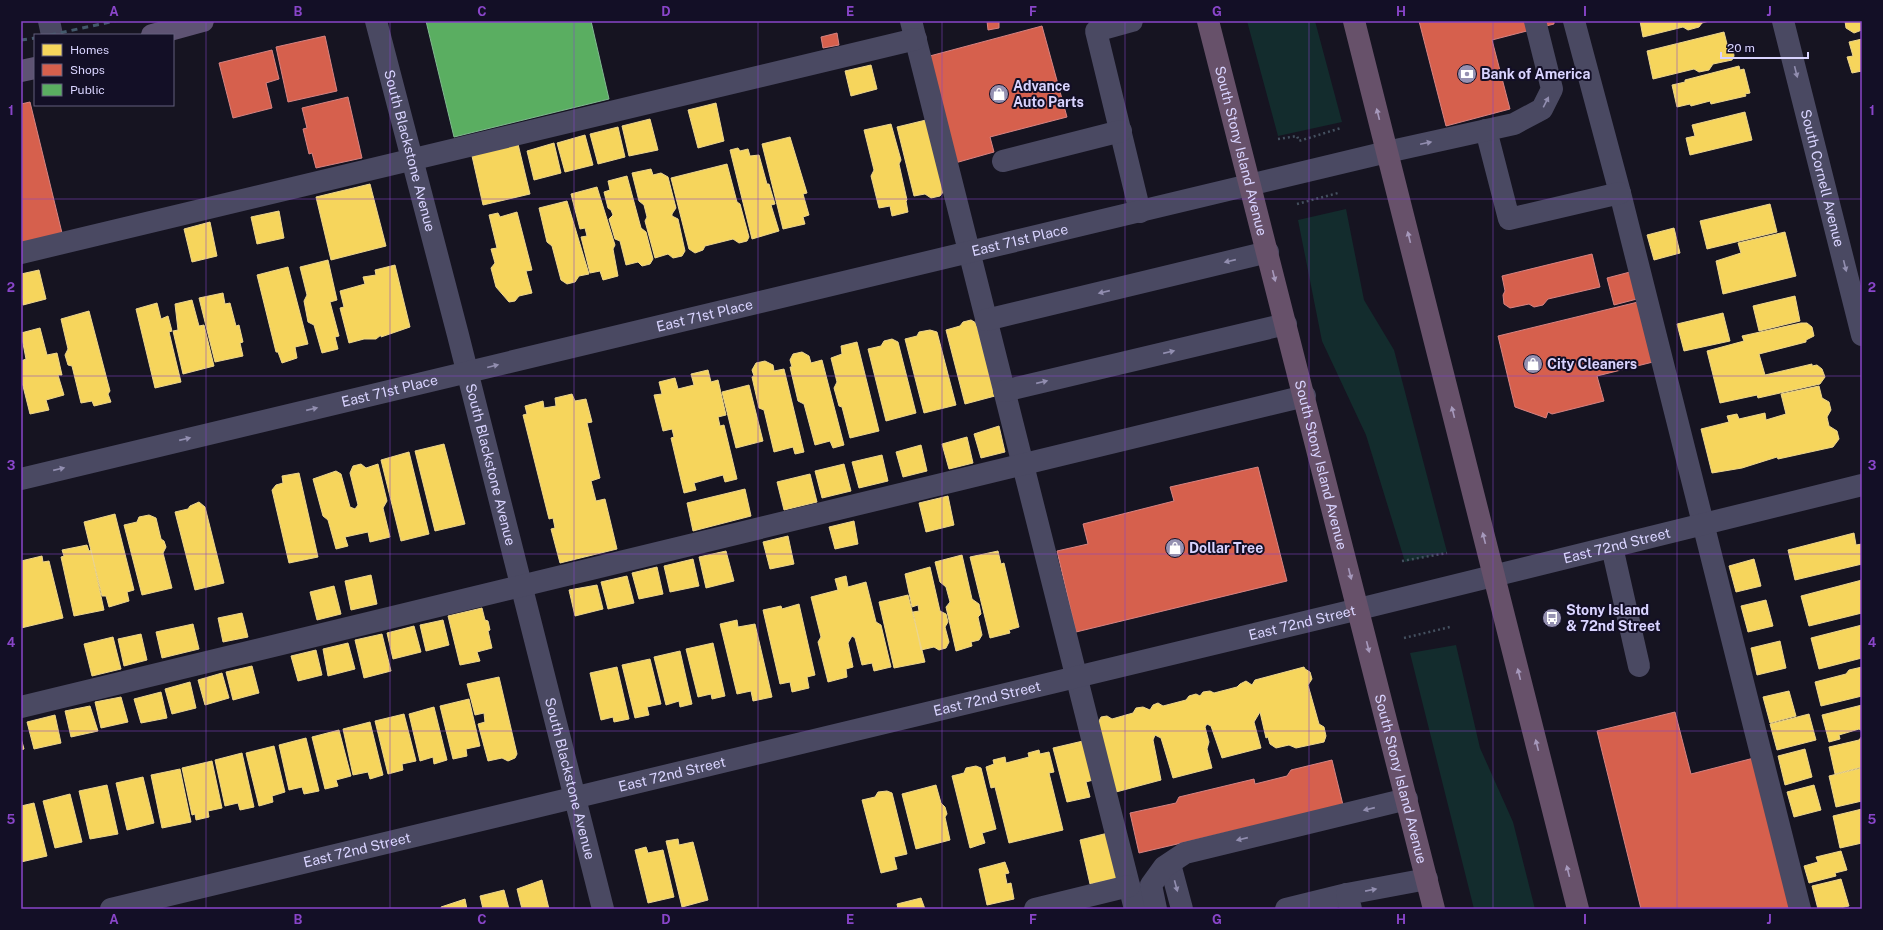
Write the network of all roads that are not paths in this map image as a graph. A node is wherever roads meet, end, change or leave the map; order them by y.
1 (49, 21) edge
2 (203, 21) edge
3 (376, 21) edge
4 (1132, 21) edge
5 (1208, 21) edge
6 (1354, 21) edge
7 (1535, 21) edge
8 (1574, 21) edge
9 (1783, 21) edge
10 (913, 30) edge
11 (52, 34) edge
12 (156, 34) edge
13 (34, 68) edge
14 (21, 71) edge
15 (1486, 130) junction
16 (1121, 131) junction
17 (1388, 152) junction
18 (413, 159) junction
19 (1003, 161) dead end
20 (1251, 186) junction
21 (1620, 193) junction
22 (1140, 212) junction
23 (969, 252) junction
24 (1268, 252) junction
25 (21, 253) edge
26 (986, 320) junction
27 (1286, 324) junction
28 (1862, 335) edge
29 (467, 372) junction
30 (1004, 391) junction
31 (1304, 396) junction
32 (1023, 462) junction
33 (21, 478) edge
34 (1862, 485) edge
35 (1704, 524) junction
36 (1612, 547) junction
37 (1494, 576) junction
38 (522, 587) junction
39 (1358, 609) junction
40 (1639, 666) dead end
41 (1077, 677) junction
42 (21, 707) edge
43 (575, 797) junction
44 (1406, 799) junction
45 (1170, 864) junction
46 (1427, 879) junction
47 (1129, 886) junction
48 (1349, 902) edge
49 (111, 909) edge
50 (603, 909) edge
51 (1035, 909) edge
52 (1135, 909) edge
53 (1156, 909) edge
54 (1182, 909) edge
55 (1286, 909) edge
56 (1434, 909) edge
57 (1578, 909) edge
58 (1800, 909) edge

1 - 11 street
2 - 12 main road
3 - 18 street, South Blackstone Avenue
4 - 16 street
5 - 20 highway, South Stony Island Avenue
17 -> 6 highway
15 -> 7 street, East 71st Place
8 - 21 street
9 -> 28 street, South Cornell Avenue
10 - 18 street
10 - 23 street
13 - 14 main road
17 -> 15 street, East 71st Place
15 - 21 street
16 - 19 street
16 - 22 street
17 - 20 street, East 71st Place
37 -> 17 highway
18 - 25 street
18 - 29 street, South Blackstone Avenue
20 - 22 street, East 71st Place
20 - 24 highway, South Stony Island Avenue
21 - 35 street
22 - 23 street, East 71st Place
23 - 26 street
29 -> 23 street, East 71st Place
24 -> 26 street
24 -> 27 highway, South Stony Island Avenue
26 - 30 street
30 -> 27 street
27 - 31 highway, South Stony Island Avenue
33 -> 29 street, East 71st Place
29 - 38 street, South Blackstone Avenue
30 - 32 street
31 - 32 street
31 -> 39 highway, South Stony Island Avenue
32 - 38 street
32 - 41 street
34 - 35 street, East 72nd Street
35 - 36 street, East 72nd Street
35 - 58 street
36 - 37 street, East 72nd Street
36 - 40 street
37 - 39 street, East 72nd Street
57 -> 37 highway
38 - 42 street
38 - 43 street, South Blackstone Avenue
39 - 41 street, East 72nd Street
39 -> 44 highway, South Stony Island Avenue
41 - 43 street, East 72nd Street
41 - 47 street
43 - 49 street, East 72nd Street
43 - 50 street, South Blackstone Avenue
44 -> 45 street
44 - 46 highway, South Stony Island Avenue
45 - 53 street
45 -> 54 street
48 -> 46 street
46 - 56 highway, South Stony Island Avenue
47 - 51 street
47 - 52 street
48 - 55 street

